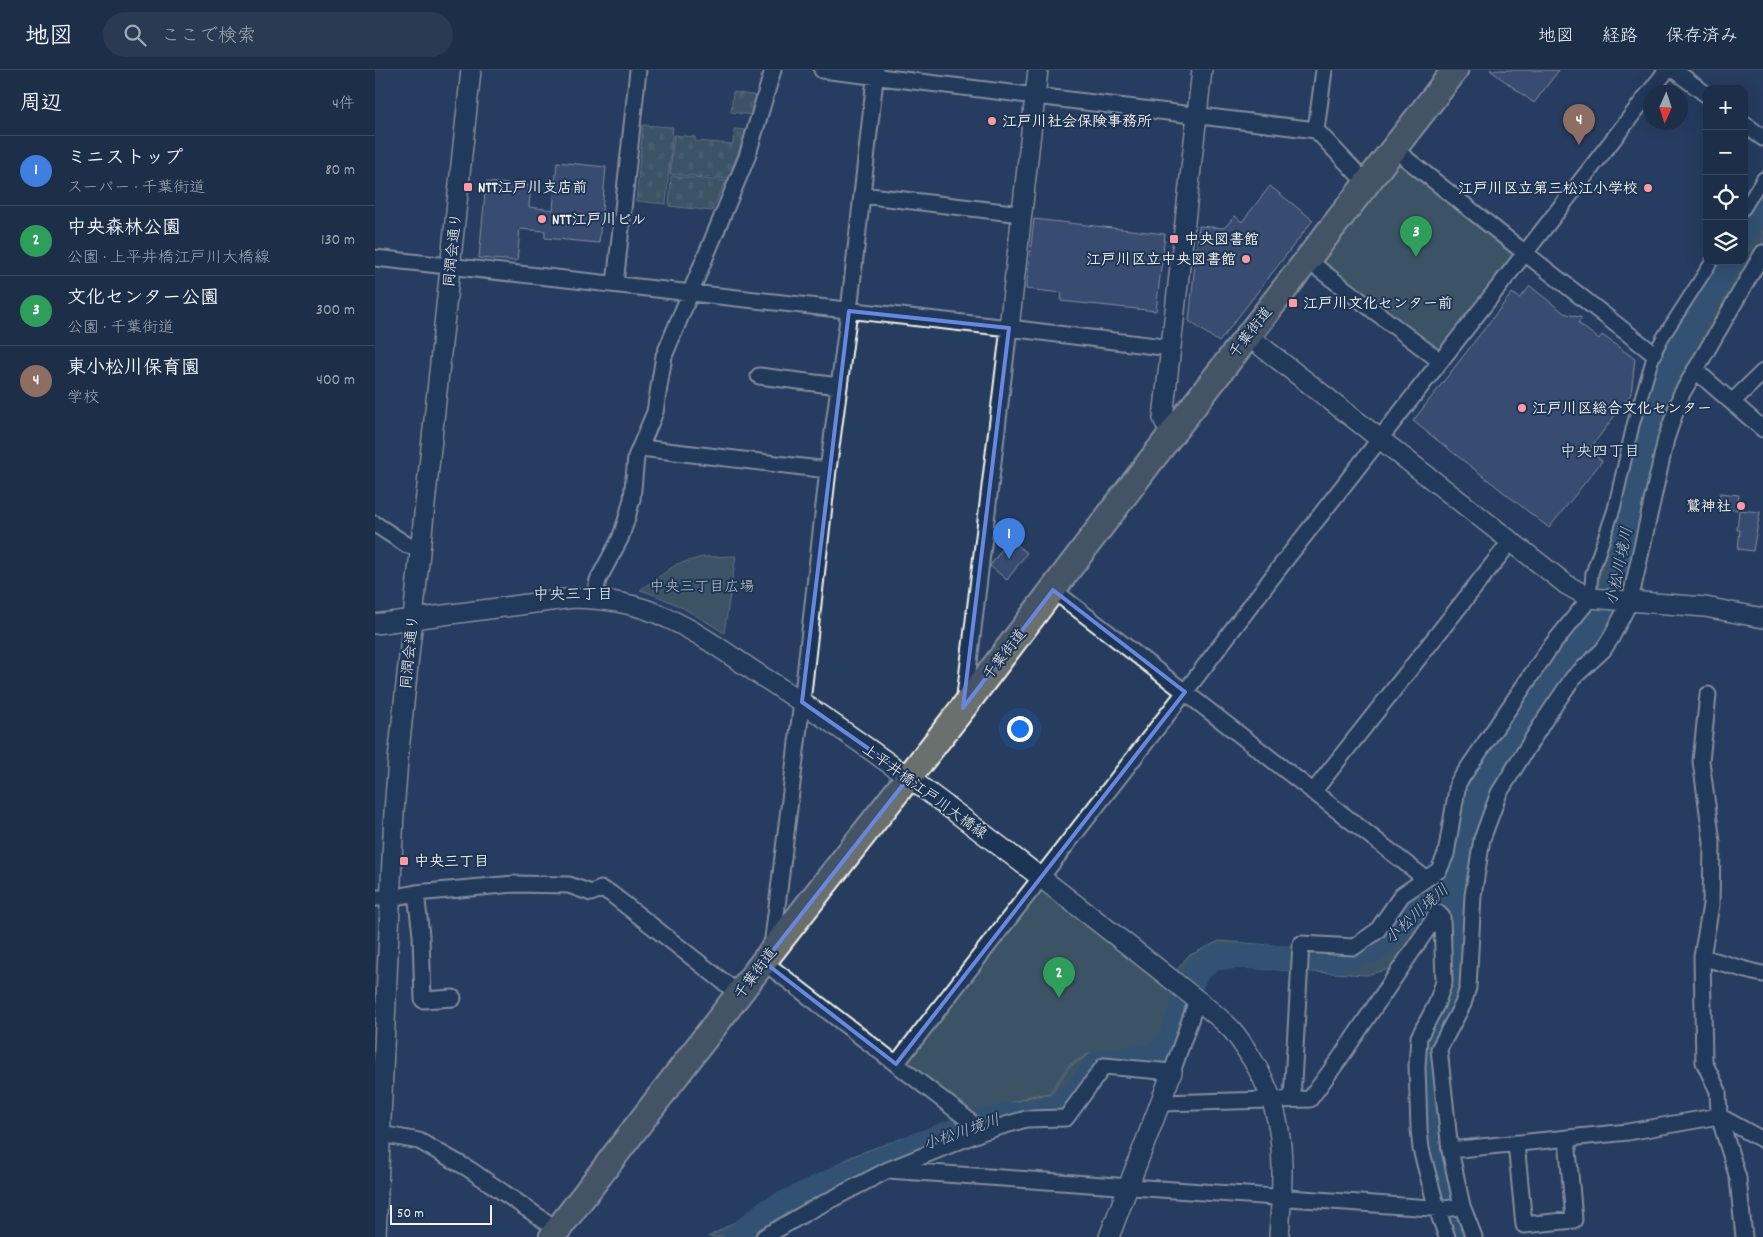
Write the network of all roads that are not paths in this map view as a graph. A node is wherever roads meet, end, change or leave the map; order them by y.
1 (471, 70) edge
2 (639, 70) edge
3 (773, 70) edge
4 (822, 70) edge
5 (1038, 70) edge
6 (1202, 70) edge
7 (1324, 70) edge
8 (1455, 70) edge
9 (1667, 70) edge
10 (1674, 70) edge
11 (875, 73) edge
12 (1703, 92) edge
13 (1035, 96) junction
14 (1197, 115) junction
15 (1748, 127) edge
16 (1316, 130) junction
17 (1763, 138) edge
18 (1394, 149) junction
19 (1763, 178) edge
20 (1366, 184) junction
21 (862, 195) junction
22 (1748, 202) edge
23 (1021, 214) junction
24 (1525, 253) junction
25 (1763, 253) edge
26 (375, 258) edge
27 (1307, 260) junction
28 (1709, 265) edge
29 (450, 266) junction
30 (615, 284) junction
31 (691, 293) junction
32 (849, 311) junction
33 (1009, 328) junction
34 (1248, 336) junction
35 (1171, 348) junction
36 (1654, 354) junction
37 (1440, 361) junction
38 (1695, 370) junction
39 (1763, 372) edge
40 (759, 376) dead end
41 (839, 386) junction
42 (1732, 402) junction
43 (1763, 428) edge
44 (1174, 431) junction
45 (1380, 439) junction
46 (641, 448) junction
47 (828, 470) junction
48 (375, 524) edge
49 (1511, 541) junction
50 (420, 548) junction
51 (1053, 590) junction
52 (594, 598) junction
53 (1610, 599) junction
54 (1763, 618) edge
55 (413, 620) junction
56 (375, 624) edge
57 (1185, 692) junction
58 (1708, 695) dead end
59 (802, 702) junction
60 (963, 708) junction
61 (909, 777) junction
62 (1313, 792) junction
63 (1040, 878) junction
64 (1427, 879) junction
65 (416, 894) junction
66 (383, 898) edge
67 (768, 957) junction
68 (1702, 957) junction
69 (1763, 974) edge
70 (739, 994) junction
71 (1191, 995) junction
72 (453, 998) dead end
73 (896, 1064) junction
74 (1172, 1072) junction
75 (1431, 1095) junction
76 (1292, 1099) junction
77 (1271, 1100) junction
78 (1161, 1103) junction
79 (1719, 1116) junction
80 (979, 1130) junction
81 (378, 1133) edge
82 (1567, 1138) junction
83 (1763, 1140) edge
84 (1516, 1143) junction
85 (1450, 1150) junction
86 (888, 1170) junction
87 (1127, 1187) junction
88 (1281, 1198) junction
89 (1462, 1206) junction
90 (1441, 1209) junction
91 (555, 1234) edge
92 (376, 1237) edge
93 (764, 1237) edge
94 (1109, 1237) edge
95 (1279, 1237) edge
96 (1447, 1237) edge
97 (1474, 1237) edge
98 (1743, 1237) edge

1 - 29 street, 同潤会通り
2 - 30 street
3 - 31 street
4 - 11 street
5 - 13 street
6 - 14 street
7 - 16 street
8 - 18 highway, 千葉街道
9 - 24 street
10 - 12 street
11 - 13 street
11 - 21 street
13 - 14 street
13 - 23 street
14 - 16 street
14 - 35 street
15 - 17 street
16 - 20 street
18 - 20 highway, 千葉街道
18 - 24 street
19 - 22 street
20 - 27 highway, 千葉街道
21 - 23 street
21 - 32 street
23 - 33 street
24 - 36 street
24 - 37 street
25 - 38 street
26 - 29 street
27 - 34 highway, 千葉街道
27 - 37 street
28 - 36 street
29 - 30 street
29 - 50 street, 同潤会通り
30 - 31 street
31 - 32 street
31 - 46 street
32 - 33 street
32 - 41 street
33 - 35 street
33 - 60 street
34 - 44 highway, 千葉街道
34 - 45 street
35 - 44 street
36 - 53 street
37 - 45 street
38 - 42 street
38 - 53 street
39 - 42 street
40 - 41 street
41 - 47 street
42 - 43 street
44 - 51 highway, 千葉街道
45 - 49 street
45 - 57 street
46 - 47 street
46 - 52 street
47 - 59 street
48 - 50 street
49 - 53 street
49 - 62 street
50 - 55 street, 同潤会通り
51 - 57 street
51 - 60 highway, 千葉街道
52 - 55 street, 上平井橋江戸川大橋線
52 - 59 street, 上平井橋江戸川大橋線
53 - 54 street
53 - 64 street
53 - 75 street
55 - 56 street, 上平井橋江戸川大橋線
55 - 66 street, 同潤会通り
57 - 62 street
57 - 63 street
58 - 68 street
59 - 61 street, 上平井橋江戸川大橋線
59 - 67 street
60 - 61 highway, 千葉街道
61 - 63 street, 上平井橋江戸川大橋線
61 - 67 highway, 千葉街道
62 - 64 street
63 - 71 street, 上平井橋江戸川大橋線
63 - 73 street
64 - 76 street
65 - 66 street
65 - 70 street
65 - 72 street
66 - 81 street, 同潤会通り
67 - 70 highway, 千葉街道
67 - 73 street
68 - 69 street
68 - 79 street
70 - 91 highway, 千葉街道
71 - 74 street
71 - 77 street, 上平井橋江戸川大橋線
73 - 80 street
74 - 78 street
74 - 80 street
75 - 76 street
75 - 85 street
75 - 90 street
76 - 77 street
77 - 78 street
77 - 88 street, 上平井橋江戸川大橋線
78 - 87 street
79 - 82 street
79 - 83 street
79 - 98 street
80 - 86 street
81 - 91 street
81 - 92 street, 同潤会通り
82 - 84 street
82 - 84 street
84 - 85 street
85 - 89 street
86 - 87 street
86 - 93 street
87 - 88 street
87 - 94 street
88 - 90 street
88 - 95 street, 上平井橋江戸川大橋線
89 - 90 street
89 - 97 street
90 - 96 street

